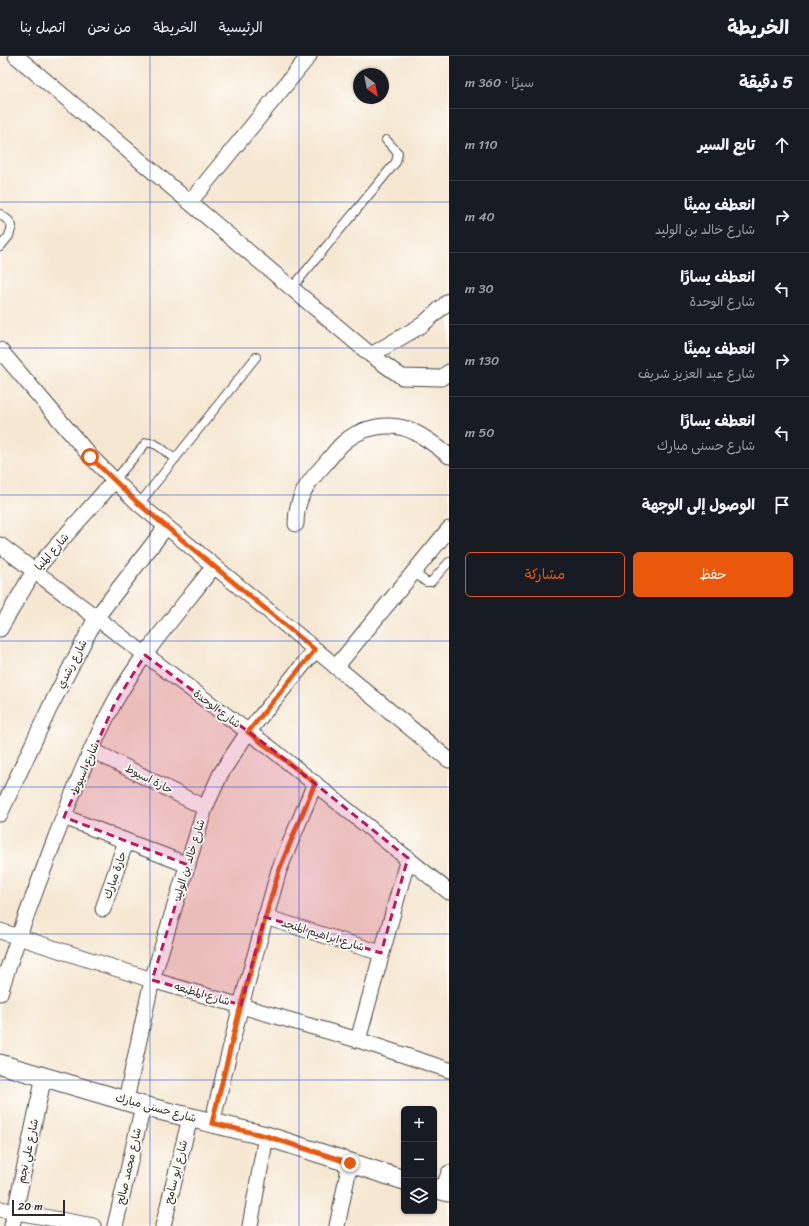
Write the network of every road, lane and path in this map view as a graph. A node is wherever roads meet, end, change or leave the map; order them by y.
1 (16, 56) edge
2 (309, 56) edge
3 (386, 140) dead end
4 (190, 202) junction
5 (0, 214) edge
6 (0, 247) edge
7 (292, 288) junction
8 (449, 301) edge
9 (0, 350) edge
10 (371, 355) junction
11 (256, 357) dead end
12 (449, 372) edge
13 (449, 456) edge
14 (175, 459) junction
15 (114, 481) junction
16 (139, 504) junction
17 (296, 524) dead end
18 (166, 527) junction
19 (449, 529) edge
20 (0, 545) edge
21 (449, 562) edge
22 (214, 566) junction
23 (34, 571) junction
24 (414, 572) junction
25 (96, 618) junction
26 (0, 630) edge
27 (315, 650) junction
28 (146, 655) junction
29 (336, 667) junction
30 (248, 732) junction
31 (92, 750) junction
32 (449, 760) edge
33 (315, 783) junction
34 (206, 808) junction
35 (0, 814) edge
36 (64, 817) junction
37 (126, 841) junction
38 (408, 858) junction
39 (188, 865) junction
40 (449, 892) edge
41 (103, 909) dead end
42 (265, 917) junction
43 (0, 931) edge
44 (18, 937) junction
45 (382, 953) junction
46 (152, 980) junction
47 (0, 993) edge
48 (241, 1005) junction
49 (358, 1040) junction
50 (0, 1064) edge
51 (449, 1070) edge
52 (44, 1076) junction
53 (135, 1103) junction
54 (190, 1118) junction
55 (212, 1123) junction
56 (266, 1136) junction
57 (350, 1163) junction
58 (401, 1179) edge
59 (0, 1209) edge
60 (15, 1211) junction
61 (12, 1226) edge
62 (94, 1226) edge
63 (115, 1226) edge
64 (163, 1226) edge
65 (250, 1226) edge
66 (337, 1226) edge

1 - 4 street
2 - 4 street
3 - 7 lane
4 - 7 street
5 - 6 lane
7 - 10 street
8 - 10 street
9 - 15 street
10 - 12 street
11 - 14 lane
13 - 17 street
14 - 15 lane
14 - 16 lane
15 - 16 street
15 - 23 street, شارع المنيا
16 - 18 street
18 - 22 street
18 - 25 street, شارع رشدي
19 - 24 street
20 - 23 street, شارع الوحدة
21 - 24 lane
22 - 27 street
22 - 28 street, شارع اسيوط
23 - 25 street, شارع الوحدة
23 - 26 street, شارع المنيا
24 - 29 street
25 - 28 street, شارع الوحدة
25 - 35 street, شارع رشدي
27 - 29 street
27 - 30 street, شارع خالد بن الوليد
28 - 30 street, شارع الوحدة
28 - 31 street, شارع اسيوط
29 - 32 street
30 - 33 street, شارع الوحدة
30 - 34 street, شارع خالد بن الوليد
31 - 34 street, حارة اسيوط
31 - 36 street, شارع اسيوط
33 - 38 street, شارع الوحدة
33 - 42 street
34 - 39 street, شارع خالد بن الوليد
36 - 37 street
36 - 44 street, شارع اسيوط
37 - 39 street
37 - 41 street, حارة مبارك
38 - 40 street, شارع الوحدة
38 - 45 street
39 - 46 street, شارع خالد بن الوليد
42 - 45 street, شارع ابراهيم المنجد
42 - 48 street
43 - 44 street, شارع المطبعه
44 - 46 street, شارع المطبعه
44 - 47 street, شارع اسيوط
45 - 49 street
46 - 48 street, شارع المطبعه
46 - 53 street, شارع خالد بن الوليد
48 - 49 street, شارع المطبعه
48 - 55 street
49 - 51 street, شارع المطبعه
50 - 52 street, شارع حسنى مبارك
52 - 53 street, شارع حسنى مبارك
52 - 60 street, شارع علي نجم
53 - 54 street, شارع حسنى مبارك
53 - 63 street, شارع محمد صالح
54 - 55 street, شارع حسنى مبارك
54 - 64 street, شارع ابو سامح
55 - 56 street, شارع حسنى مبارك
56 - 57 street, شارع حسنى مبارك
56 - 65 street
57 - 58 street, شارع حسنى مبارك
57 - 66 street
59 - 60 street
60 - 61 street, شارع علي نجم
60 - 62 street

